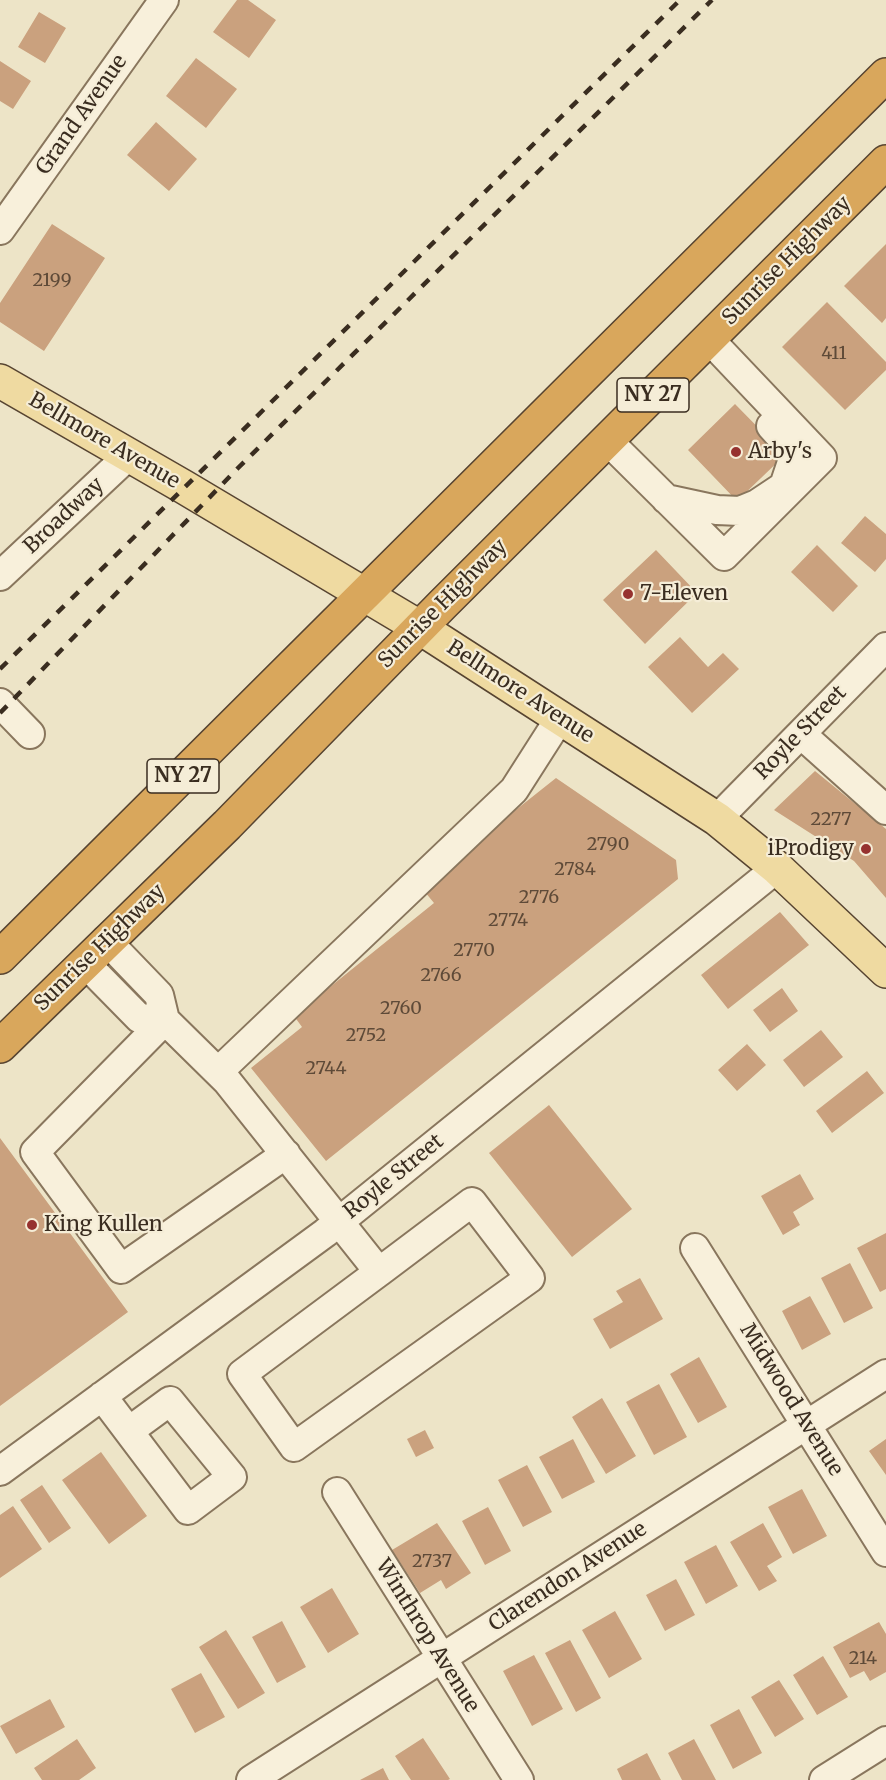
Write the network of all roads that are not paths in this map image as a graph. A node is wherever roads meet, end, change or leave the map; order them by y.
1 (164, 0) edge
2 (886, 75) edge
3 (886, 162) edge
4 (0, 230) edge
5 (709, 339) junction
6 (0, 381) edge
7 (754, 385) junction
8 (607, 440) junction
9 (128, 456) junction
10 (666, 499) junction
11 (0, 576) edge
12 (366, 596) junction
13 (419, 627) junction
14 (880, 652) edge
15 (0, 703) edge
16 (560, 718) junction
17 (30, 734) dead end
18 (801, 734) junction
19 (886, 810) edge
20 (717, 819) junction
21 (777, 868) junction
22 (95, 951) junction
23 (0, 957) edge
24 (885, 966) edge
25 (165, 1020) junction
26 (0, 1046) edge
27 (218, 1072) junction
28 (286, 1154) junction
29 (339, 1221) junction
30 (695, 1248) dead end
31 (379, 1272) junction
32 (886, 1374) edge
33 (102, 1396) junction
34 (806, 1425) junction
35 (129, 1431) dead end
36 (0, 1471) edge
37 (337, 1492) dead end
38 (886, 1552) edge
39 (441, 1659) junction
40 (886, 1741) edge
41 (251, 1780) edge
42 (519, 1780) edge
43 (824, 1780) edge

1 - 4 street, Grand Avenue
2 - 12 highway, NY 27
3 - 5 highway, Sunrise Highway / NY 27
5 - 7 street
5 - 8 highway, Sunrise Highway / NY 27
6 - 9 main road, Bellmore Avenue
7 - 10 street
7 - 10 street
8 - 10 street
8 - 13 highway, Sunrise Highway / NY 27
9 - 11 street, Broadway
9 - 12 main road, Bellmore Avenue
12 - 13 main road, Bellmore Avenue
12 - 23 highway, NY 27
13 - 16 main road, Bellmore Avenue
13 - 22 highway, Sunrise Highway / NY 27
14 - 18 street, Royle Street
15 - 17 street
16 - 20 main road, Bellmore Avenue
16 - 27 street
18 - 19 street
18 - 20 street, Royle Street
20 - 21 main road, Bellmore Avenue
21 - 24 main road, Bellmore Avenue
21 - 29 street, Royle Street
22 - 25 street
22 - 26 highway, Sunrise Highway / NY 27
25 - 27 street
25 - 28 street
27 - 28 street
28 - 29 street
29 - 31 street
29 - 33 street, Royle Street
30 - 34 street, Midwood Avenue
31 - 31 street
32 - 34 street, Clarendon Avenue
33 - 35 street
33 - 36 street, Royle Street
34 - 38 street, Midwood Avenue
34 - 39 street, Clarendon Avenue
37 - 39 street, Winthrop Avenue
39 - 41 street, Clarendon Avenue
39 - 42 street, Winthrop Avenue
40 - 43 street

